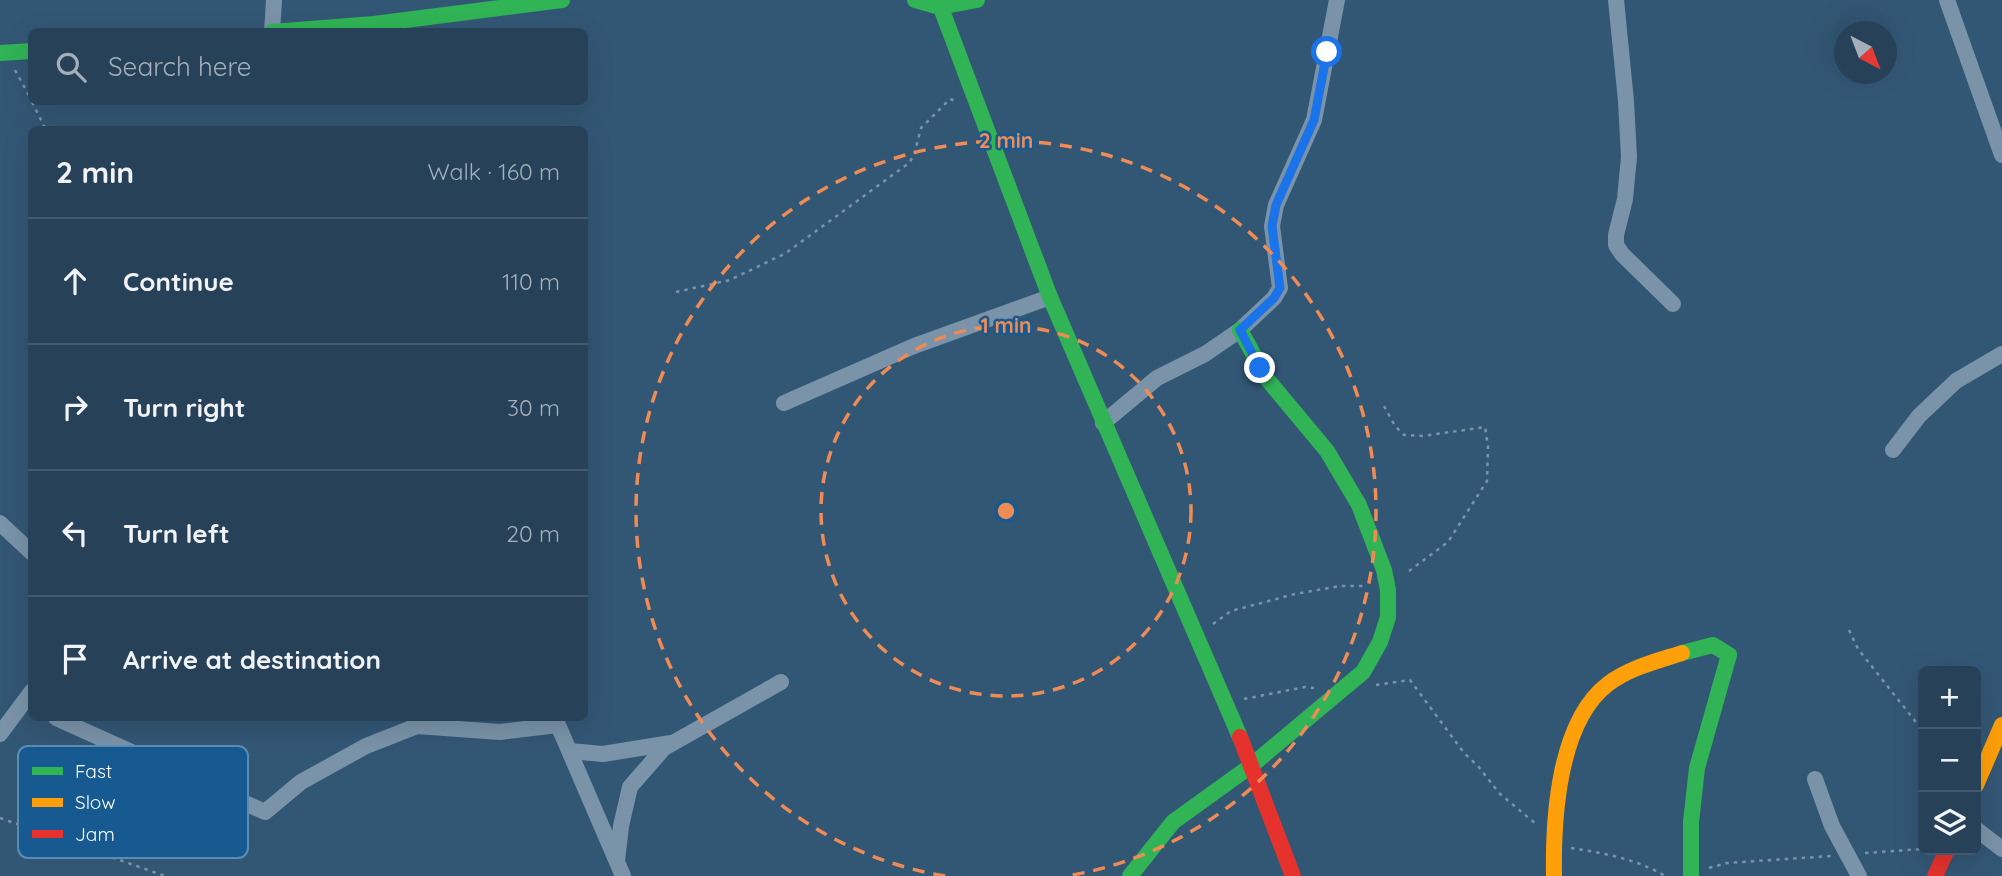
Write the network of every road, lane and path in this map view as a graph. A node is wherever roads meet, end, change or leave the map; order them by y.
1 (274, 0) edge
2 (562, 0) edge
3 (915, 0) edge
4 (977, 0) edge
5 (1337, 0) edge
6 (1616, 0) edge
7 (1947, 0) edge
8 (521, 3) edge
9 (939, 3) edge
10 (272, 28) edge
11 (323, 28) edge
12 (28, 51) edge
13 (3, 52) edge
14 (28, 94) edge
15 (34, 105) edge
16 (981, 113) junction
17 (44, 126) edge
18 (2002, 155) edge
19 (676, 292) dead end
20 (1050, 297) junction
21 (1673, 304) dead end
22 (1240, 330) junction
23 (2002, 354) edge
24 (785, 404) dead end
25 (1103, 423) junction
26 (1893, 450) dead end
27 (0, 523) edge
28 (28, 549) edge
29 (1849, 630) dead end
30 (781, 682) dead end
31 (1372, 685) dead end
32 (1341, 690) junction
33 (28, 701) edge
34 (63, 721) edge
35 (406, 721) edge
36 (557, 721) edge
37 (1233, 722) junction
38 (2002, 725) edge
39 (417, 726) junction
40 (1921, 729) edge
41 (0, 734) edge
42 (673, 743) junction
43 (118, 746) edge
44 (570, 751) junction
45 (1252, 765) junction
46 (1981, 773) edge
47 (1815, 779) dead end
48 (248, 804) edge
49 (0, 818) edge
50 (18, 824) edge
51 (1981, 833) edge
52 (1553, 845) junction
53 (1918, 849) edge
54 (2002, 849) edge
55 (1848, 855) junction
56 (1945, 855) edge
57 (114, 858) edge
58 (620, 868) edge
59 (166, 876) edge
60 (1130, 876) edge
61 (1293, 876) edge
62 (1554, 876) edge
63 (1665, 876) edge
64 (1691, 876) edge
65 (1859, 876) edge
66 (1935, 876) edge

1 - 10 street
2 - 8 street
3 - 9 street
4 - 9 street
5 - 22 street
6 - 21 street
7 - 18 street
8 - 11 street
9 - 16 street
12 - 13 street
13 - 14 path
15 - 17 path
16 - 19 path
16 - 20 street
20 - 24 street
20 - 25 street
22 - 25 street
22 - 32 street
23 - 26 street
25 - 37 street
27 - 28 street
29 - 40 path
30 - 42 street
31 - 52 path
32 - 37 path
32 - 45 street
33 - 41 street
34 - 43 street
35 - 39 street
36 - 39 street
36 - 44 street
37 - 45 street
38 - 46 street
39 - 48 street
42 - 44 street
42 - 58 street
44 - 58 street
45 - 60 street
45 - 61 street
47 - 55 street
49 - 50 path
51 - 54 street
52 - 62 street
52 - 63 path
52 - 64 street
53 - 55 path
55 - 64 path
55 - 65 street
56 - 66 street
57 - 59 path

